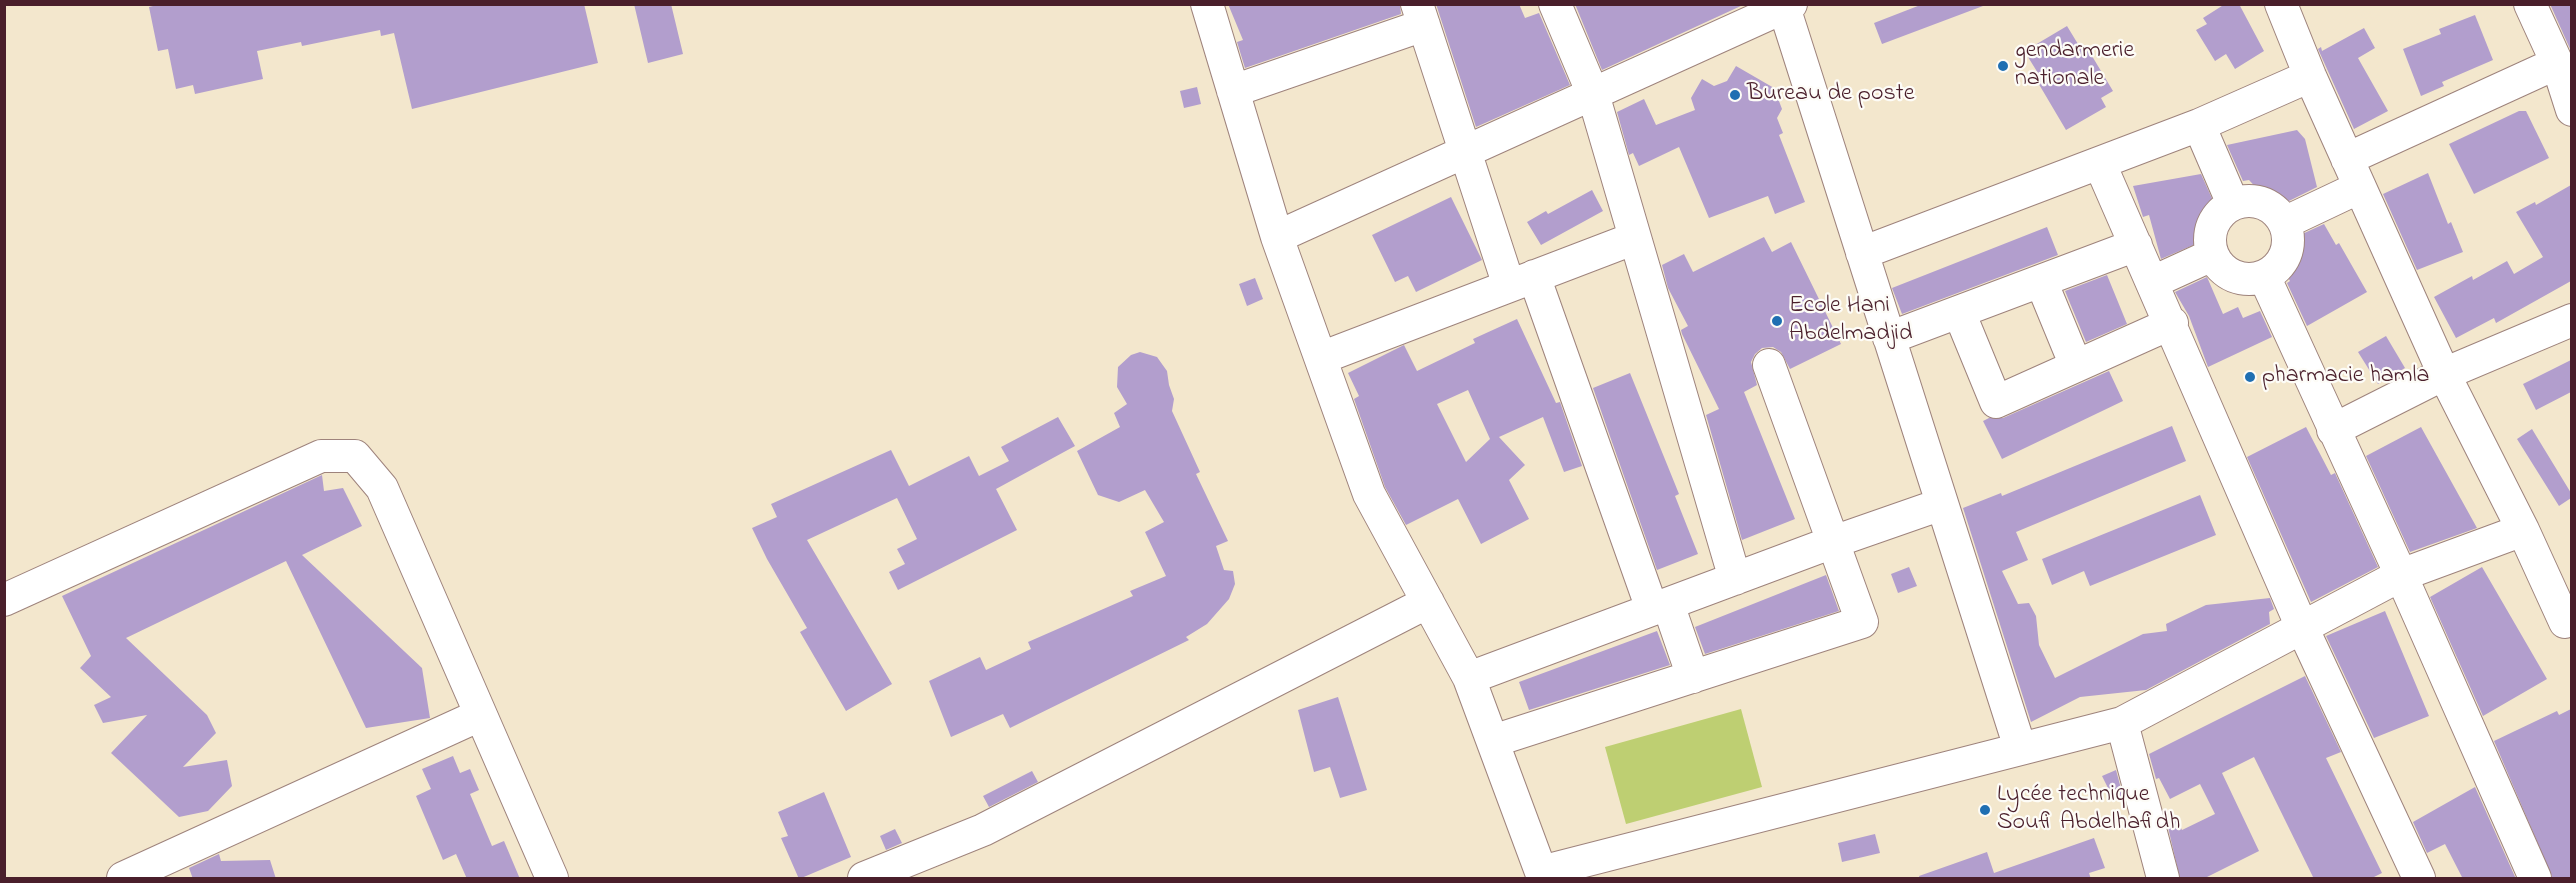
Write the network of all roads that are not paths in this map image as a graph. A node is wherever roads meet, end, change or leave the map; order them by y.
1 (1207, 4) edge
2 (1555, 4) edge
3 (2281, 4) edge
4 (2530, 4) edge
5 (1786, 5) edge
6 (1420, 15) edge
7 (2557, 63) junction
8 (2310, 76) junction
9 (1233, 91) junction
10 (1593, 94) junction
11 (2571, 110) edge
12 (2199, 125) junction
13 (1467, 151) junction
14 (2347, 159) junction
15 (2100, 164) junction
16 (2360, 187) junction
17 (2233, 204) junction
18 (2284, 223) junction
19 (1278, 237) junction
20 (1635, 238) junction
21 (2136, 245) junction
22 (1863, 253) junction
23 (2212, 255) junction
24 (2264, 276) junction
25 (1522, 281) junction
26 (2041, 281) junction
27 (2153, 282) junction
28 (1959, 312) junction
29 (2571, 320) edge
30 (2172, 323) junction
31 (1889, 338) junction
32 (1321, 358) junction
33 (1769, 365) dead end
34 (2076, 366) junction
35 (2444, 374) junction
36 (2333, 430) junction
37 (1942, 504) junction
38 (2523, 530) junction
39 (1833, 542) junction
40 (2401, 575) junction
41 (1735, 579) junction
42 (4, 600) edge
43 (1428, 602) junction
44 (1660, 607) junction
45 (2565, 622) dead end
46 (2301, 625) junction
47 (1693, 677) junction
48 (1469, 678) junction
49 (480, 715) junction
50 (2122, 723) junction
51 (1493, 741) junction
52 (2020, 748) junction
53 (163, 871) edge
54 (123, 879) edge
55 (552, 879) edge
56 (864, 879) edge
57 (2163, 879) edge
58 (2420, 879) edge
59 (2535, 879) edge

1 - 9 street
2 - 10 street
3 - 8 street
4 - 7 street
5 - 10 street
5 - 22 street
6 - 9 street
6 - 13 street
7 - 11 street
7 - 14 street
8 - 12 street
8 - 14 street
9 - 19 street
10 - 13 street
10 - 20 street
12 - 15 street
12 - 17 street
13 - 19 street
13 - 25 street
14 - 16 street
15 - 21 street
15 - 22 street
16 - 18 street
16 - 35 street
17 - 18 street
17 - 23 street
18 - 24 street
19 - 32 street
20 - 25 street
20 - 41 street
21 - 26 street
21 - 27 street
22 - 31 street
23 - 24 street
23 - 27 street
24 - 36 street
25 - 32 street
25 - 44 street
26 - 28 street
26 - 34 street
27 - 30 street
28 - 31 street
28 - 34 street
29 - 35 street
30 - 34 street
30 - 46 street
31 - 37 street
32 - 43 street
33 - 39 street
35 - 36 street
35 - 38 street
36 - 40 street
37 - 39 street
37 - 52 street
38 - 40 street
38 - 45 street
39 - 41 street
39 - 47 street
40 - 46 street
40 - 59 street
41 - 44 street
42 - 49 street
43 - 48 street
43 - 56 street
44 - 47 street
44 - 48 street
46 - 50 street
46 - 58 street
47 - 51 street
48 - 51 street
49 - 53 street
49 - 55 street
50 - 52 street
50 - 57 street
51 - 52 street
53 - 54 street

